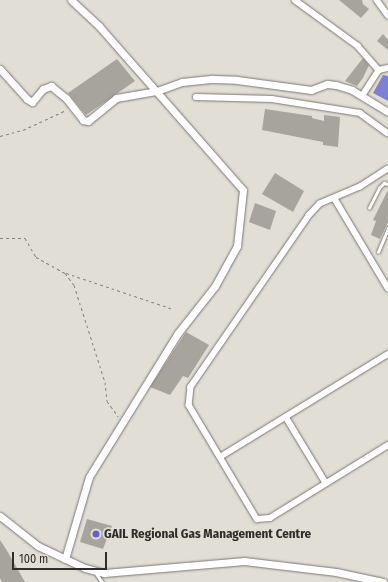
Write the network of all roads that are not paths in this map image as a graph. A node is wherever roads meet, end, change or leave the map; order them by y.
1 (71, 0) edge
2 (295, 0) edge
3 (377, 0) edge
4 (388, 16) edge
5 (388, 68) edge
6 (0, 69) edge
7 (379, 70) junction
8 (157, 91) junction
9 (362, 96) junction
10 (196, 97) dead end
11 (388, 112) edge
12 (388, 133) edge
13 (388, 169) edge
14 (388, 184) edge
15 (334, 199) junction
16 (369, 208) dead end
17 (388, 229) edge
18 (378, 252) dead end
19 (388, 288) edge
20 (388, 354) edge
21 (286, 417) junction
22 (388, 445) edge
23 (220, 457) junction
24 (326, 483) junction
25 (0, 516) edge
26 (64, 559) junction
27 (95, 571) junction
28 (102, 582) edge
29 (383, 582) edge

1 - 8 street
2 - 7 street
3 - 4 street
5 - 7 street
6 - 8 street
7 - 9 street
8 - 9 street
8 - 26 street
9 - 11 street
10 - 12 street
13 - 15 street
14 - 16 lane
15 - 19 street
15 - 23 street
17 - 18 lane
20 - 21 street
21 - 23 street
21 - 24 street
22 - 24 street
23 - 24 street
25 - 26 street
26 - 27 street
27 - 28 lane
27 - 29 street

